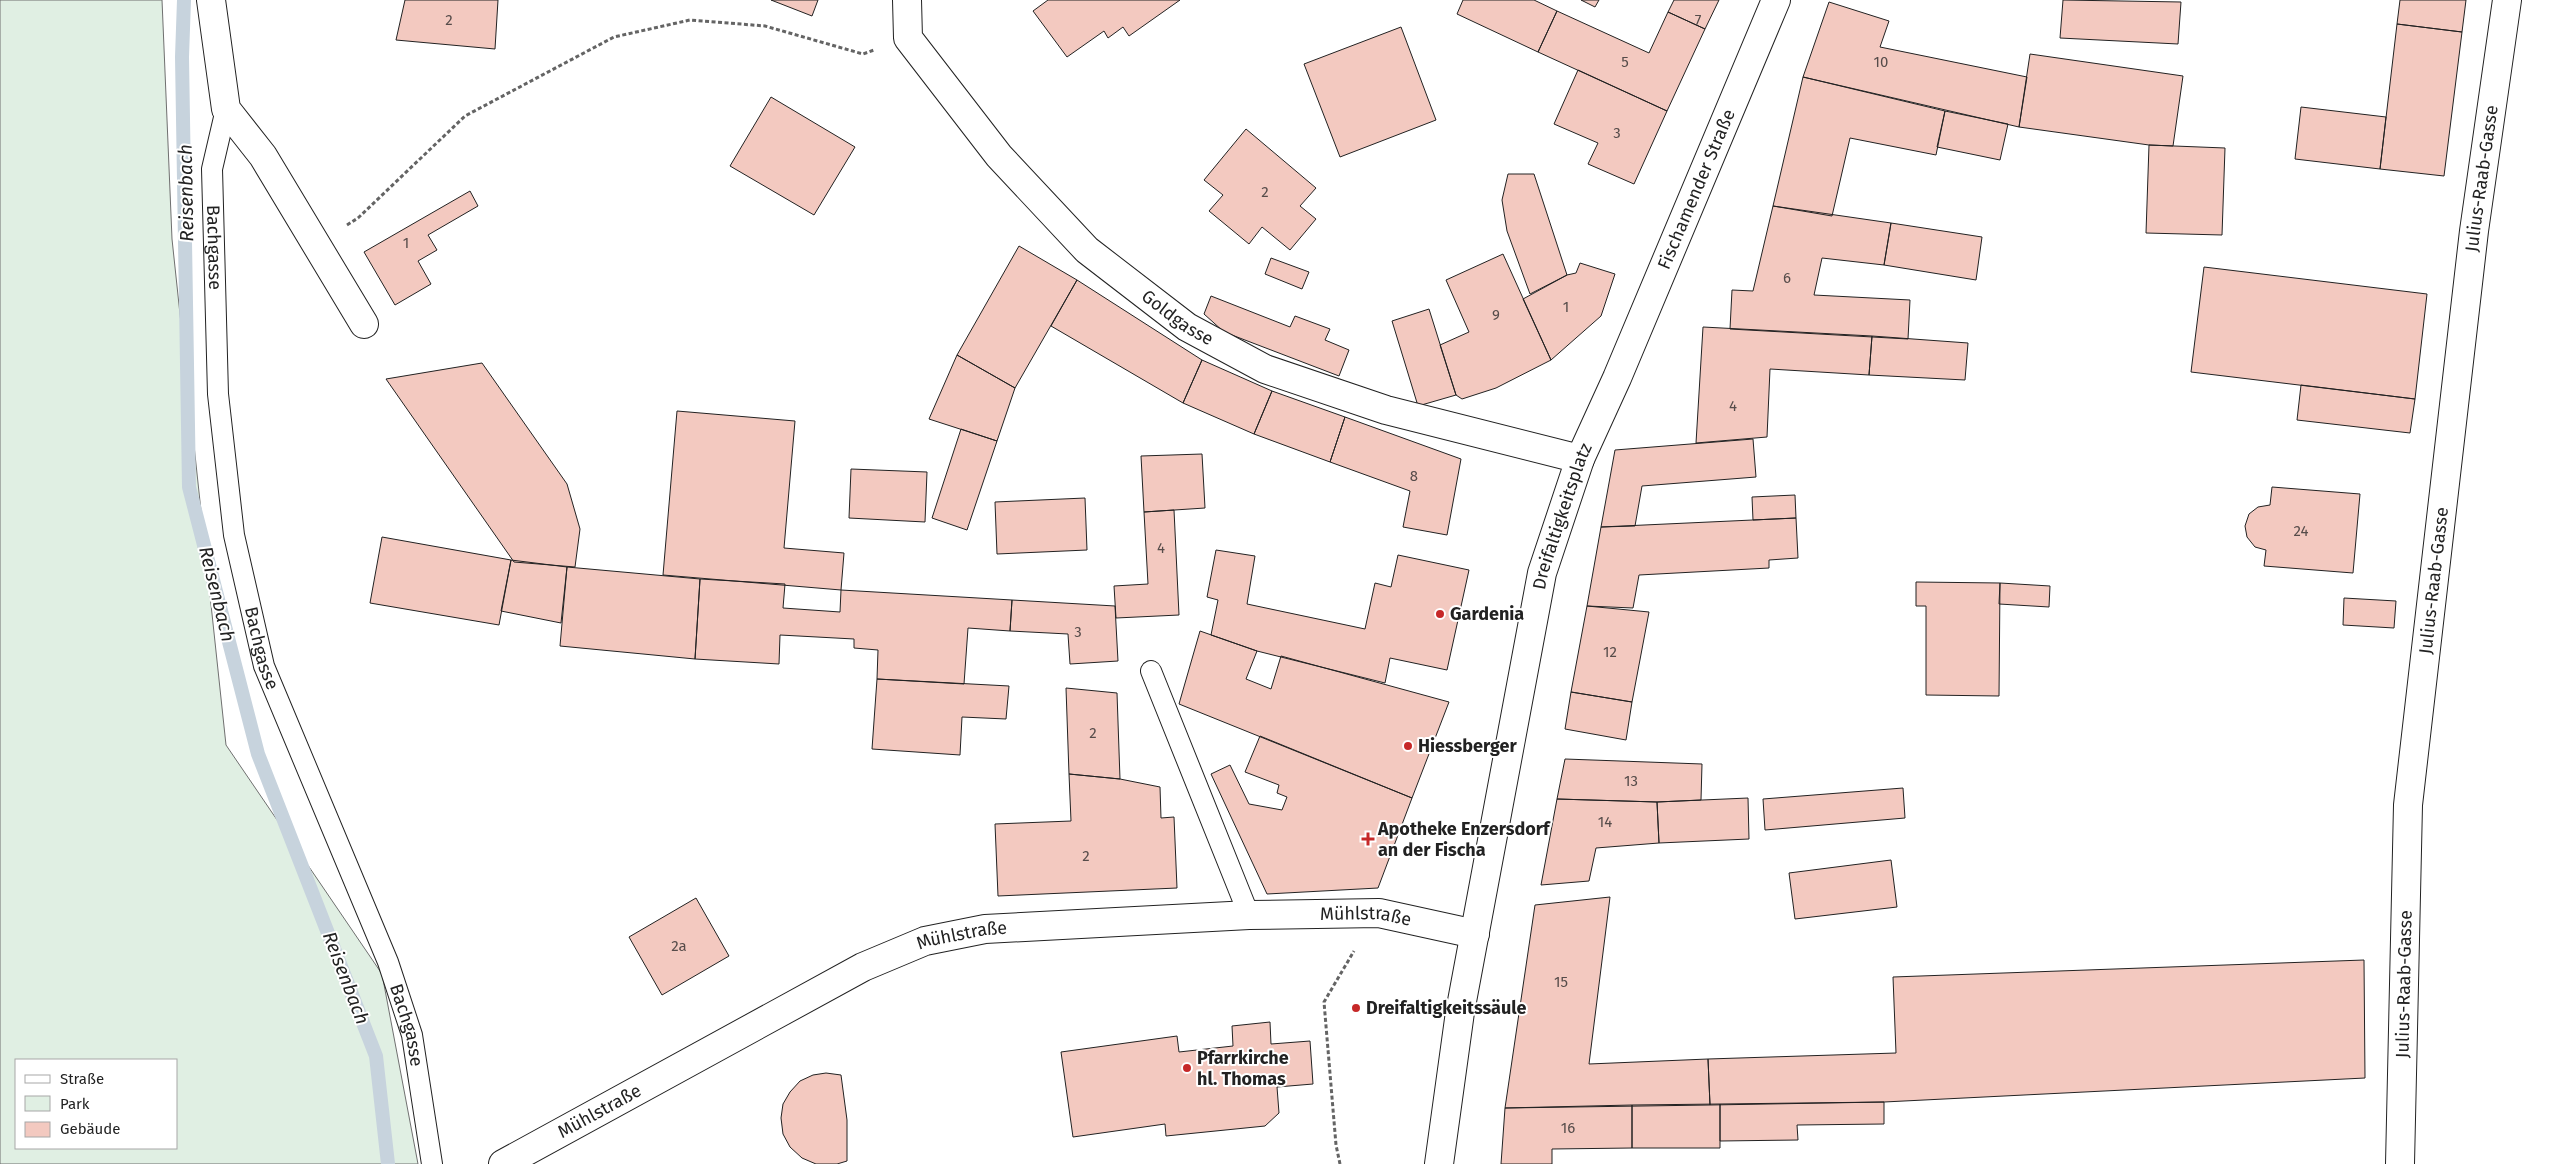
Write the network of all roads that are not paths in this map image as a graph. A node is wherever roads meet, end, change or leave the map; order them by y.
1 (212, 0) edge
2 (907, 0) edge
3 (1776, 0) edge
4 (2507, 0) edge
5 (226, 109) junction
6 (364, 324) dead end
7 (1617, 378) joint
8 (1580, 459) junction
9 (1151, 671) dead end
10 (1250, 915) junction
11 (1475, 934) junction
12 (432, 1164) edge
13 (503, 1164) edge
14 (1439, 1164) edge
15 (2400, 1164) edge

1 - 5 street, Bachgasse
2 - 8 street, Goldgasse
3 - 7 street, Fischamender Straße
4 - 15 street, Julius-Raab-Gasse
5 - 6 street
5 - 12 lane, Bachgasse
7 - 8 street, Dreifaltigkeitsplatz
8 - 11 street, Dreifaltigkeitsplatz
9 - 10 lane
10 - 11 street, Mühlstraße
10 - 13 street, Mühlstraße
11 - 14 street, Dreifaltigkeitsplatz

